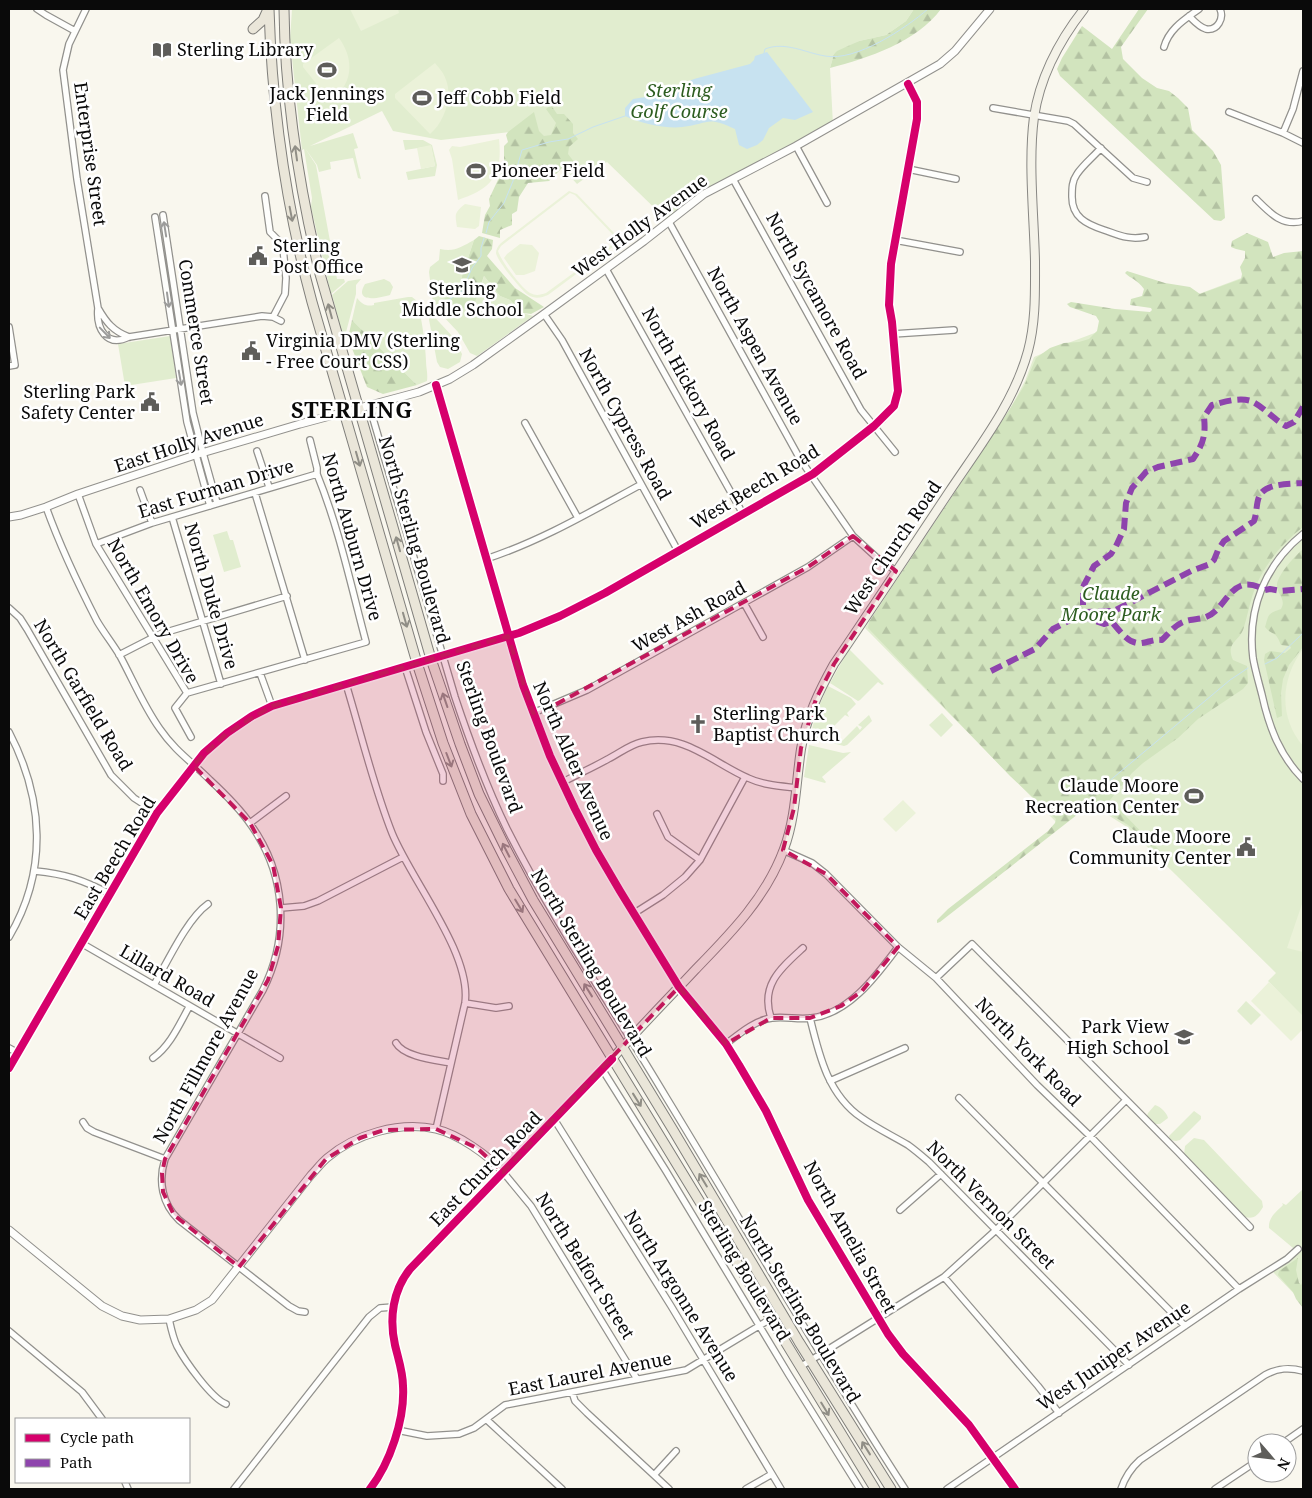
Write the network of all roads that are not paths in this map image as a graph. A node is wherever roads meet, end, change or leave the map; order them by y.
1 (37, 9) edge
2 (86, 9) edge
3 (268, 9) edge
4 (284, 9) edge
5 (990, 9) edge
6 (1084, 9) edge
7 (1198, 9) edge
8 (1220, 9) edge
9 (1189, 16) junction
10 (253, 29) dead end
11 (75, 31) junction
12 (1164, 47) dead end
13 (1303, 71) edge
14 (1302, 82) edge
15 (908, 84) junction
16 (993, 108) dead end
17 (1229, 112) dead end
18 (1034, 116) junction
19 (1283, 133) junction
20 (1303, 143) edge
21 (796, 146) junction
22 (1101, 148) junction
23 (908, 170) junction
24 (733, 179) junction
25 (956, 179) dead end
26 (1147, 182) dead end
27 (265, 196) dead end
28 (1256, 199) dead end
29 (827, 203) dead end
30 (163, 215) dead end
31 (155, 217) dead end
32 (1303, 221) edge
33 (670, 222) junction
34 (1145, 237) dead end
35 (895, 240) junction
36 (960, 252) dead end
37 (606, 268) junction
38 (98, 308) junction
39 (544, 314) junction
40 (274, 317) junction
41 (281, 320) dead end
42 (9, 327) edge
43 (181, 329) junction
44 (172, 330) junction
45 (954, 330) dead end
46 (893, 334) junction
47 (129, 337) junction
48 (9, 366) edge
49 (436, 385) junction
50 (369, 405) junction
51 (359, 409) junction
52 (344, 412) junction
53 (525, 423) dead end
54 (874, 426) junction
55 (310, 440) dead end
56 (257, 451) dead end
57 (895, 452) dead end
58 (199, 454) junction
59 (317, 474) junction
60 (812, 474) junction
61 (640, 485) junction
62 (270, 487) junction
63 (140, 490) dead end
64 (255, 493) junction
65 (78, 494) junction
66 (218, 503) junction
67 (210, 506) junction
68 (46, 507) junction
69 (743, 514) junction
70 (9, 517) edge
71 (172, 517) junction
72 (578, 518) junction
73 (152, 523) junction
74 (1303, 534) edge
75 (853, 536) junction
76 (96, 544) junction
77 (678, 551) junction
78 (486, 559) junction
79 (896, 571) junction
80 (287, 596) junction
81 (744, 603) junction
82 (9, 608) edge
83 (202, 620) junction
84 (152, 636) junction
85 (508, 636) junction
86 (763, 637) dead end
87 (119, 655) junction
88 (443, 655) junction
89 (431, 659) junction
90 (305, 660) junction
91 (417, 664) junction
92 (406, 667) junction
93 (260, 673) junction
94 (221, 684) junction
95 (346, 684) junction
96 (187, 693) junction
97 (272, 706) junction
98 (533, 713) junction
99 (9, 732) edge
100 (191, 737) dead end
101 (193, 765) junction
102 (745, 777) junction
103 (1303, 779) edge
104 (443, 781) dead end
105 (563, 782) junction
106 (796, 788) junction
107 (286, 796) dead end
108 (157, 813) junction
109 (657, 814) dead end
110 (250, 823) junction
111 (783, 850) junction
112 (403, 857) junction
113 (700, 860) junction
114 (35, 871) junction
115 (110, 894) junction
116 (208, 904) dead end
117 (281, 908) junction
118 (634, 914) junction
119 (9, 937) edge
120 (82, 943) junction
121 (898, 947) junction
122 (803, 948) dead end
123 (936, 978) junction
124 (154, 985) junction
125 (678, 987) junction
126 (465, 1003) junction
127 (189, 1006) junction
128 (509, 1006) dead end
129 (771, 1018) junction
130 (810, 1018) junction
131 (238, 1034) junction
132 (630, 1037) junction
133 (396, 1043) dead end
134 (726, 1044) junction
135 (622, 1047) junction
136 (9, 1048) edge
137 (905, 1048) dead end
138 (18, 1052) junction
139 (152, 1058) dead end
140 (280, 1058) dead end
141 (612, 1059) junction
142 (451, 1063) junction
143 (9, 1068) edge
144 (602, 1069) junction
145 (830, 1081) junction
146 (959, 1098) dead end
147 (1126, 1100) junction
148 (554, 1119) junction
149 (83, 1122) dead end
150 (436, 1129) junction
151 (1091, 1137) junction
152 (165, 1159) junction
153 (503, 1172) junction
154 (941, 1174) junction
155 (1043, 1184) junction
156 (900, 1210) dead end
157 (1250, 1227) dead end
158 (9, 1230) edge
159 (996, 1230) junction
160 (1298, 1249) dead end
161 (239, 1267) junction
162 (944, 1277) junction
163 (1239, 1289) junction
164 (393, 1307) junction
165 (305, 1312) dead end
166 (782, 1312) junction
167 (169, 1319) junction
168 (772, 1319) junction
169 (878, 1319) junction
170 (760, 1326) junction
171 (1185, 1326) junction
172 (9, 1331) edge
173 (821, 1354) junction
174 (704, 1360) junction
175 (811, 1361) junction
176 (1129, 1364) junction
177 (800, 1367) junction
178 (1303, 1371) edge
179 (637, 1379) junction
180 (572, 1392) junction
181 (226, 1404) dead end
182 (1059, 1413) junction
183 (101, 1418) edge
184 (487, 1420) junction
185 (397, 1430) junction
186 (676, 1451) dead end
187 (993, 1457) junction
188 (1247, 1468) edge
189 (772, 1474) junction
190 (654, 1475) junction
191 (234, 1489) edge
192 (370, 1489) edge
193 (562, 1489) edge
194 (668, 1489) edge
195 (746, 1489) edge
196 (781, 1489) edge
197 (860, 1489) edge
198 (875, 1489) edge
199 (891, 1489) edge
200 (905, 1489) edge
201 (947, 1489) edge
202 (1015, 1489) edge
203 (1122, 1489) edge
204 (1214, 1489) edge

1 - 11 street
2 - 11 street, Enterprise Street
3 - 10 main road
3 -> 52 main road, North Sterling Boulevard
51 -> 4 main road, North Sterling Boulevard
5 - 15 street, West Holly Avenue
6 - 18 main road, West Church Road
7 - 9 street
8 - 9 street
9 - 12 street
11 - 38 street, Enterprise Street
13 - 14 street
14 - 19 street
15 - 21 street, West Holly Avenue
15 - 23 street, West Beech Road
16 - 18 street
17 - 19 street
18 - 22 street
18 - 79 main road, West Church Road
19 - 20 street
21 - 24 street, West Holly Avenue
21 - 29 street
22 - 26 street
22 - 34 street
23 - 25 street
23 - 35 street, West Beech Road
24 - 33 street, West Holly Avenue
24 - 54 street, North Sycamore Road
27 - 40 street
28 - 32 street
43 -> 30 street, Commerce Street
31 -> 44 street, Commerce Street
33 - 37 street, West Holly Avenue
33 - 60 street, North Aspen Avenue
35 - 36 street
35 - 46 street, West Beech Road
37 - 39 street, West Holly Avenue
37 - 69 street, North Hickory Road
38 - 47 street, Enterprise Street
38 -> 47 street, Enterprise Street
39 - 49 street, West Holly Avenue
39 - 61 street, North Cypress Road
40 - 41 street
40 - 43 street, Enterprise Street
42 - 48 street
43 - 44 street, Enterprise Street
43 - 58 street, Commerce Street
44 - 47 street, Enterprise Street
44 -> 58 street, Commerce Street
45 - 46 street
46 - 54 street, West Beech Road
49 - 50 street, West Holly Avenue
49 - 78 street, North Alder Avenue
50 - 51 street, West Holly Avenue
50 - 88 street, Sterling Boulevard
51 - 52 street, West Holly Avenue
89 -> 51 main road, North Sterling Boulevard
52 - 58 street, East Holly Avenue
52 -> 91 main road, North Sterling Boulevard
53 - 72 street
54 - 57 street, North Sycamore Road
54 - 60 street, West Beech Road
55 - 59 street, North Auburn Drive
56 - 62 street
58 - 65 street, East Holly Avenue
58 - 66 street
58 - 67 street
59 - 62 street, East Furman Drive
59 - 90 street, North Auburn Drive
60 - 69 street, West Beech Road
60 - 75 street, North Aspen Avenue
61 - 72 street
61 - 77 street, North Cypress Road
62 - 64 street, East Furman Drive
63 - 73 street
64 - 66 street, East Furman Drive
64 - 80 street
65 - 68 street, East Holly Avenue
65 - 76 street, North Emory Drive
66 - 67 street, East Furman Drive
67 - 71 street, East Furman Drive
68 - 70 street, East Holly Avenue
68 - 87 street, North Fillmore Avenue
69 - 77 street, West Beech Road
71 - 73 street, East Furman Drive
71 - 83 street, North Duke Drive
72 - 78 street
73 - 76 street, East Furman Drive
74 - 103 street
75 - 79 street, North Aspen Avenue
75 - 81 street, West Ash Road
76 - 84 street, North Emory Drive
77 - 85 street, West Beech Road
78 - 85 street, North Alder Avenue
79 - 106 main road, West Church Road
80 - 83 street
80 - 90 street
81 - 86 street
81 - 98 street, West Ash Road
82 - 108 street, North Garfield Road
83 - 84 street
83 - 94 street, North Duke Drive
84 - 87 street
84 - 96 street, North Emory Drive
85 - 88 street, West Beech Road
85 - 98 street, North Alder Avenue
87 - 101 street, North Fillmore Avenue
88 - 89 street, West Beech Road
88 - 132 street, Sterling Boulevard
89 - 91 street, East Beech Road
135 -> 89 main road, North Sterling Boulevard
90 - 93 street
91 - 92 street, East Beech Road
91 -> 141 main road, North Sterling Boulevard
92 - 95 street, East Beech Road
92 - 104 street
93 - 94 street
93 - 97 street
94 - 96 street
95 - 97 street, East Beech Road
95 - 112 street
96 - 100 street, North Emory Drive
97 - 101 street, East Beech Road
98 - 105 street, North Alder Avenue
99 - 114 street
101 - 108 street, East Beech Road
101 - 110 street, North Fillmore Avenue
102 - 105 street
102 - 106 street
102 - 113 street
105 - 118 street, North Alder Avenue
106 - 111 main road, West Church Road
107 - 110 street
108 - 115 street, East Beech Road
109 - 113 street
110 - 117 street, North Fillmore Avenue
111 - 121 street, North York Road
111 - 125 main road, West Church Road
112 - 117 street
112 - 126 street
113 - 118 street
114 - 115 street
114 - 119 street
115 - 120 street, East Beech Road
116 - 124 street
117 - 131 street, North Fillmore Avenue
118 - 125 street, North Alder Avenue
120 - 124 street, Lillard Road
120 - 138 street, East Beech Road
121 - 123 street, North York Road
121 - 130 street
122 - 129 street
123 - 147 street
123 - 151 street, North York Road
124 - 127 street, Lillard Road
125 - 132 main road, West Church Road
125 - 134 street, North Amelia Street
126 - 128 street
126 - 142 street
127 - 131 street, Lillard Road
127 - 139 street
129 - 130 street
129 - 134 street
130 - 145 street, North Vernon Street
131 - 140 street, Lillard Road
131 - 152 street, North Fillmore Avenue
132 - 135 main road, West Church Road
132 - 173 street, Sterling Boulevard
133 - 142 street
134 - 169 street, North Amelia Street
135 - 141 main road, West Church Road
166 -> 135 main road, North Sterling Boulevard
136 - 138 street
137 - 145 street
138 - 143 street, East Beech Road
141 - 144 street, East Church Road
141 -> 168 main road, North Sterling Boulevard
142 - 150 street
144 - 148 street, East Church Road
144 - 170 street, Sterling Boulevard
145 - 154 street, North Vernon Street
146 - 155 street
147 - 151 street
147 - 157 street
148 - 153 street, East Church Road
148 - 174 street, North Argonne Avenue
149 - 152 street
150 - 153 street
150 - 161 street
151 - 155 street
151 - 163 street, North York Road
152 - 161 street, North Fillmore Avenue
153 - 164 street, East Church Road
153 - 179 street, North Belfort Street
154 - 156 street
154 - 159 street, North Vernon Street
155 - 159 street
155 - 171 street
158 - 167 street
159 - 162 street
159 - 176 street, North Vernon Street
160 - 163 street, West Juniper Avenue
161 - 165 street, North Fillmore Avenue
161 - 167 street
162 - 169 street
162 - 182 street
163 - 171 street, West Juniper Avenue
164 - 185 street, East Church Road
164 - 191 street
166 - 168 street, East Laurel Avenue
166 - 175 main road, North Sterling Boulevard
167 - 181 street
168 - 170 street, East Laurel Avenue
168 - 177 main road, North Sterling Boulevard
169 - 173 street
169 - 187 street, North Amelia Street
170 - 174 street, East Laurel Avenue
170 - 197 street, Sterling Boulevard
171 - 176 street, West Juniper Avenue
172 - 183 street
173 - 175 street
173 - 200 street, Sterling Boulevard
174 - 179 street, East Laurel Avenue
174 - 189 street, North Argonne Avenue
175 - 177 street
199 -> 175 main road, North Sterling Boulevard
176 - 182 street, West Juniper Avenue
177 -> 198 main road, North Sterling Boulevard
178 - 203 street
179 - 180 street, East Laurel Avenue
180 - 184 street, East Laurel Avenue
180 - 190 street
182 - 187 street, West Juniper Avenue
184 - 185 street, East Laurel Avenue
184 - 193 street
185 - 192 street, East Church Road
186 - 190 street
187 - 201 street, West Juniper Avenue
187 - 202 street, North Amelia Street
188 - 204 street
189 - 195 street
189 - 196 street, North Argonne Avenue
190 - 194 street

